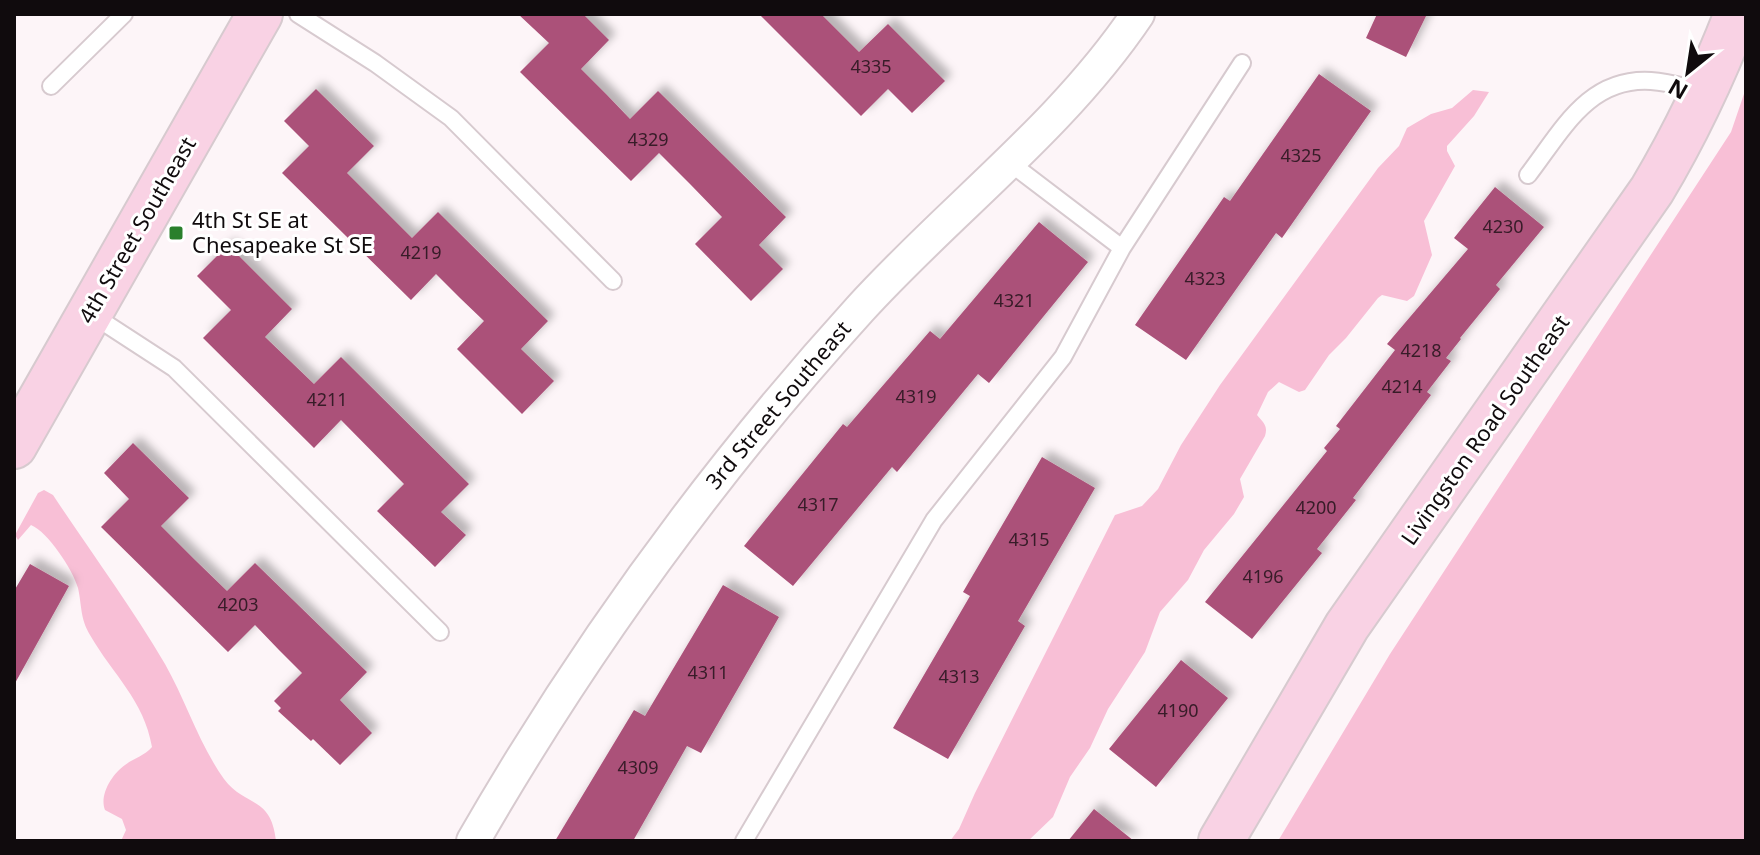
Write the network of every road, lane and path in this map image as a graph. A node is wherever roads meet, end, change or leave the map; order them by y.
1 (124, 14) edge
2 (260, 14) edge
3 (298, 14) edge
4 (1138, 14) edge
5 (1737, 14) edge
6 (1242, 63) dead end
7 (51, 86) dead end
8 (1706, 92) junction
9 (1009, 162) junction
10 (1528, 175) dead end
11 (1122, 248) junction
12 (613, 281) dead end
13 (89, 313) junction
14 (15, 441) edge
15 (440, 632) dead end
16 (473, 841) edge
17 (744, 841) edge
18 (1221, 841) edge

1 - 7 lane
2 - 13 street, 4th Street Southeast
3 - 12 lane
4 - 9 street, 3rd Street Southeast
5 - 8 street, Livingston Road Southeast
6 - 11 lane
8 - 10 lane
8 - 18 street, Livingston Road Southeast
9 - 11 lane
9 - 16 street, 3rd Street Southeast
11 - 17 lane
13 - 14 street, 4th Street Southeast
13 - 15 lane

